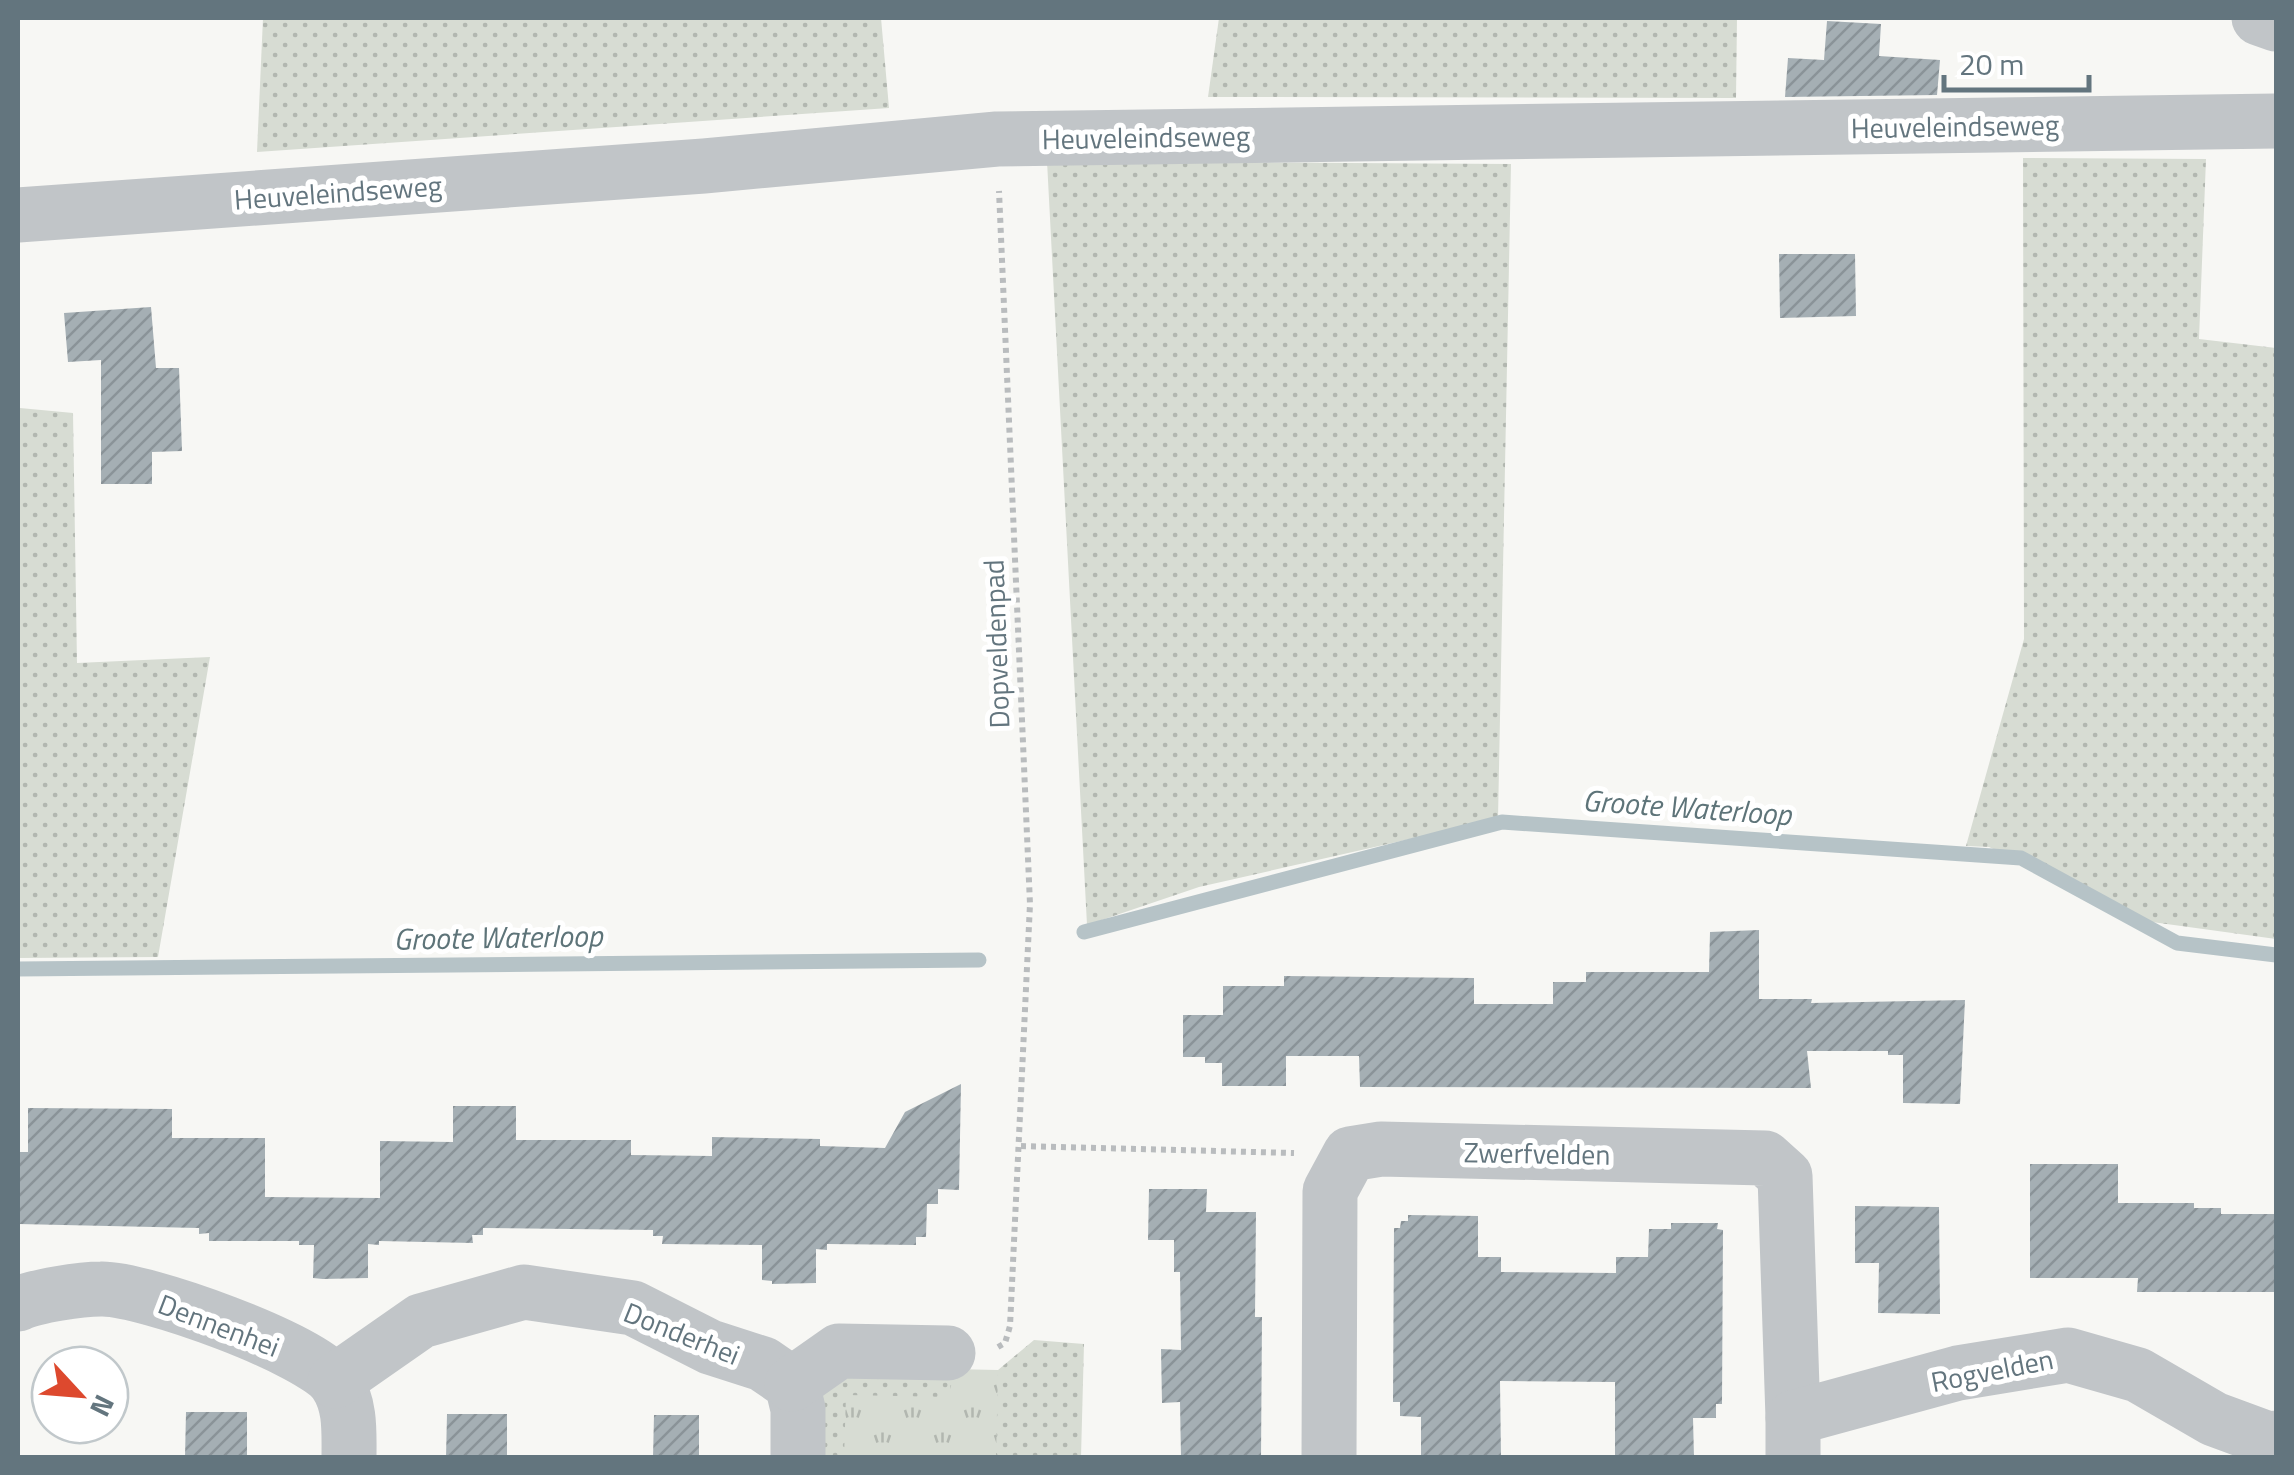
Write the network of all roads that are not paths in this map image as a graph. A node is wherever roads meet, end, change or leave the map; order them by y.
1 (2259, 18) edge
2 (2276, 24) edge
3 (2276, 121) edge
4 (18, 215) edge
5 (18, 1304) edge
6 (948, 1353) road end
7 (335, 1381) junction
8 (792, 1384) junction
9 (1793, 1438) edge
10 (2273, 1445) edge
11 (349, 1458) edge
12 (798, 1458) edge
13 (1329, 1458) edge

1 - 2 street
3 - 4 street, Heuveleindseweg
5 - 7 street, Dennenhei
6 - 8 street
7 - 8 street, Donderhei
7 - 11 street
8 - 12 street
9 - 10 street, Rogvelden
9 - 13 street, Zwerfvelden

